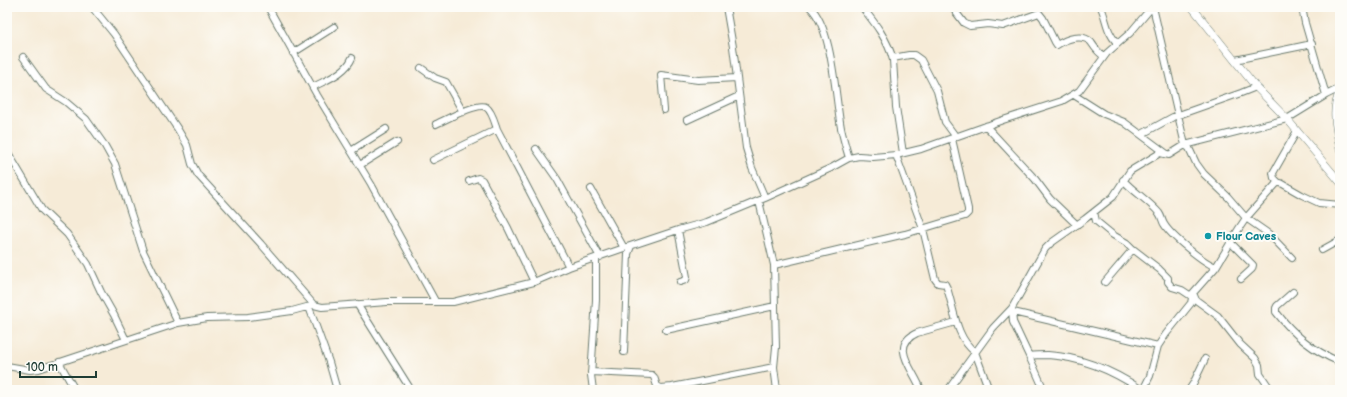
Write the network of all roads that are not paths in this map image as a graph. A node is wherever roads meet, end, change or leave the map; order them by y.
1 (92, 7) edge
2 (268, 7) edge
3 (726, 7) edge
4 (810, 7) edge
5 (862, 7) edge
6 (952, 7) edge
7 (1101, 7) edge
8 (1153, 7) edge
9 (1192, 7) edge
10 (1302, 7) edge
11 (334, 27) dead end
12 (1117, 43) junction
13 (1312, 44) junction
14 (293, 53) junction
15 (1104, 56) junction
16 (23, 57) dead end
17 (352, 58) dead end
18 (893, 58) junction
19 (1235, 60) junction
20 (421, 68) dead end
21 (737, 78) junction
22 (312, 87) junction
23 (1256, 87) junction
24 (1340, 90) edge
25 (1074, 95) junction
26 (1326, 95) junction
27 (739, 96) junction
28 (664, 110) dead end
29 (463, 112) junction
30 (1178, 115) junction
31 (1287, 119) junction
32 (687, 120) dead end
33 (436, 124) dead end
34 (986, 126) junction
35 (386, 129) dead end
36 (497, 129) junction
37 (1297, 131) junction
38 (1142, 134) junction
39 (1339, 134) edge
40 (954, 138) junction
41 (397, 142) dead end
42 (1185, 145) junction
43 (536, 149) dead end
44 (1340, 150) edge
45 (7, 151) edge
46 (351, 151) junction
47 (903, 153) junction
48 (1169, 154) junction
49 (896, 155) junction
50 (849, 158) junction
51 (433, 160) dead end
52 (360, 165) junction
53 (1123, 180) junction
54 (469, 182) dead end
55 (1340, 182) edge
56 (1279, 183) junction
57 (591, 189) dead end
58 (762, 199) junction
59 (1340, 205) edge
60 (1094, 212) junction
61 (1246, 218) junction
62 (1077, 225) junction
63 (923, 229) junction
64 (678, 230) junction
65 (1340, 240) edge
66 (1230, 242) junction
67 (631, 246) junction
68 (624, 248) junction
69 (1133, 249) junction
70 (1322, 250) dead end
71 (598, 258) junction
72 (1292, 258) dead end
73 (774, 265) junction
74 (569, 267) junction
75 (1216, 267) junction
76 (1241, 279) dead end
77 (534, 282) junction
78 (680, 282) dead end
79 (1106, 282) dead end
80 (1293, 292) dead end
81 (1192, 295) junction
82 (435, 301) junction
83 (357, 304) junction
84 (312, 306) junction
85 (775, 306) junction
86 (1013, 310) junction
87 (956, 322) junction
88 (178, 323) junction
89 (666, 330) dead end
90 (126, 340) junction
91 (1158, 346) junction
92 (624, 352) dead end
93 (974, 352) junction
94 (1030, 356) junction
95 (1205, 359) dead end
96 (59, 362) junction
97 (1340, 362) edge
98 (7, 366) edge
99 (774, 367) junction
100 (591, 372) junction
101 (678, 388) edge
102 (75, 390) edge
103 (337, 390) edge
104 (411, 390) edge
105 (594, 390) edge
106 (777, 390) edge
107 (921, 390) edge
108 (948, 390) edge
109 (988, 390) edge
110 (1044, 390) edge
111 (1142, 390) edge
112 (1189, 390) edge
113 (1271, 390) edge

1 - 84 street
2 - 14 street
3 - 21 street
4 - 50 street
5 - 18 street
6 - 15 street
7 - 12 street
8 - 12 street
8 - 30 street
9 - 19 street
10 - 13 street
11 - 14 street
12 - 15 street
13 - 19 street
13 - 26 street
14 - 22 street
15 - 25 street
16 - 88 street
17 - 22 street
18 - 40 street
18 - 47 street
19 - 23 street
20 - 29 street
21 - 27 street
21 - 28 street
22 - 46 street
23 - 30 street
23 - 31 street
24 - 26 street
24 - 39 street
25 - 34 street
25 - 38 street
26 - 31 street
27 - 32 street
27 - 58 street
29 - 33 street
29 - 36 street
30 - 38 street
30 - 42 street
31 - 37 street
31 - 42 street
34 - 40 street
34 - 62 street
35 - 46 street
36 - 51 street
36 - 74 street
37 - 55 street
37 - 56 street
38 - 48 street
39 - 44 street
40 - 47 street
40 - 63 street
41 - 52 street
42 - 48 street
42 - 61 street
43 - 71 street
45 - 90 street
46 - 52 street
47 - 49 street
48 - 53 street
49 - 50 street
49 - 63 street
50 - 58 street
52 - 82 street
53 - 60 street
53 - 75 street
54 - 77 street
56 - 59 street
56 - 61 street
57 - 68 street
58 - 64 street
58 - 73 street
60 - 62 street
60 - 69 street
61 - 66 street
61 - 72 street
62 - 86 street
63 - 73 street
63 - 87 street
64 - 67 street
64 - 78 street
65 - 70 street
66 - 75 street
66 - 76 street
67 - 68 street
67 - 92 street
68 - 71 street
69 - 79 street
69 - 81 street
71 - 74 street
71 - 100 street
73 - 85 street
74 - 77 street
75 - 81 street
77 - 82 street
80 - 97 street
81 - 91 street
81 - 113 street
82 - 83 street
83 - 84 street
83 - 104 street
84 - 88 street
84 - 103 street
85 - 89 street
85 - 99 street
86 - 91 street
86 - 93 street
86 - 94 street
87 - 93 street
87 - 107 street
88 - 90 street
90 - 96 street
91 - 111 street
93 - 108 street
93 - 109 street
94 - 110 street
94 - 111 street
95 - 112 street
96 - 98 street
96 - 102 street
99 - 101 street
99 - 106 street
100 - 101 street
100 - 105 street

